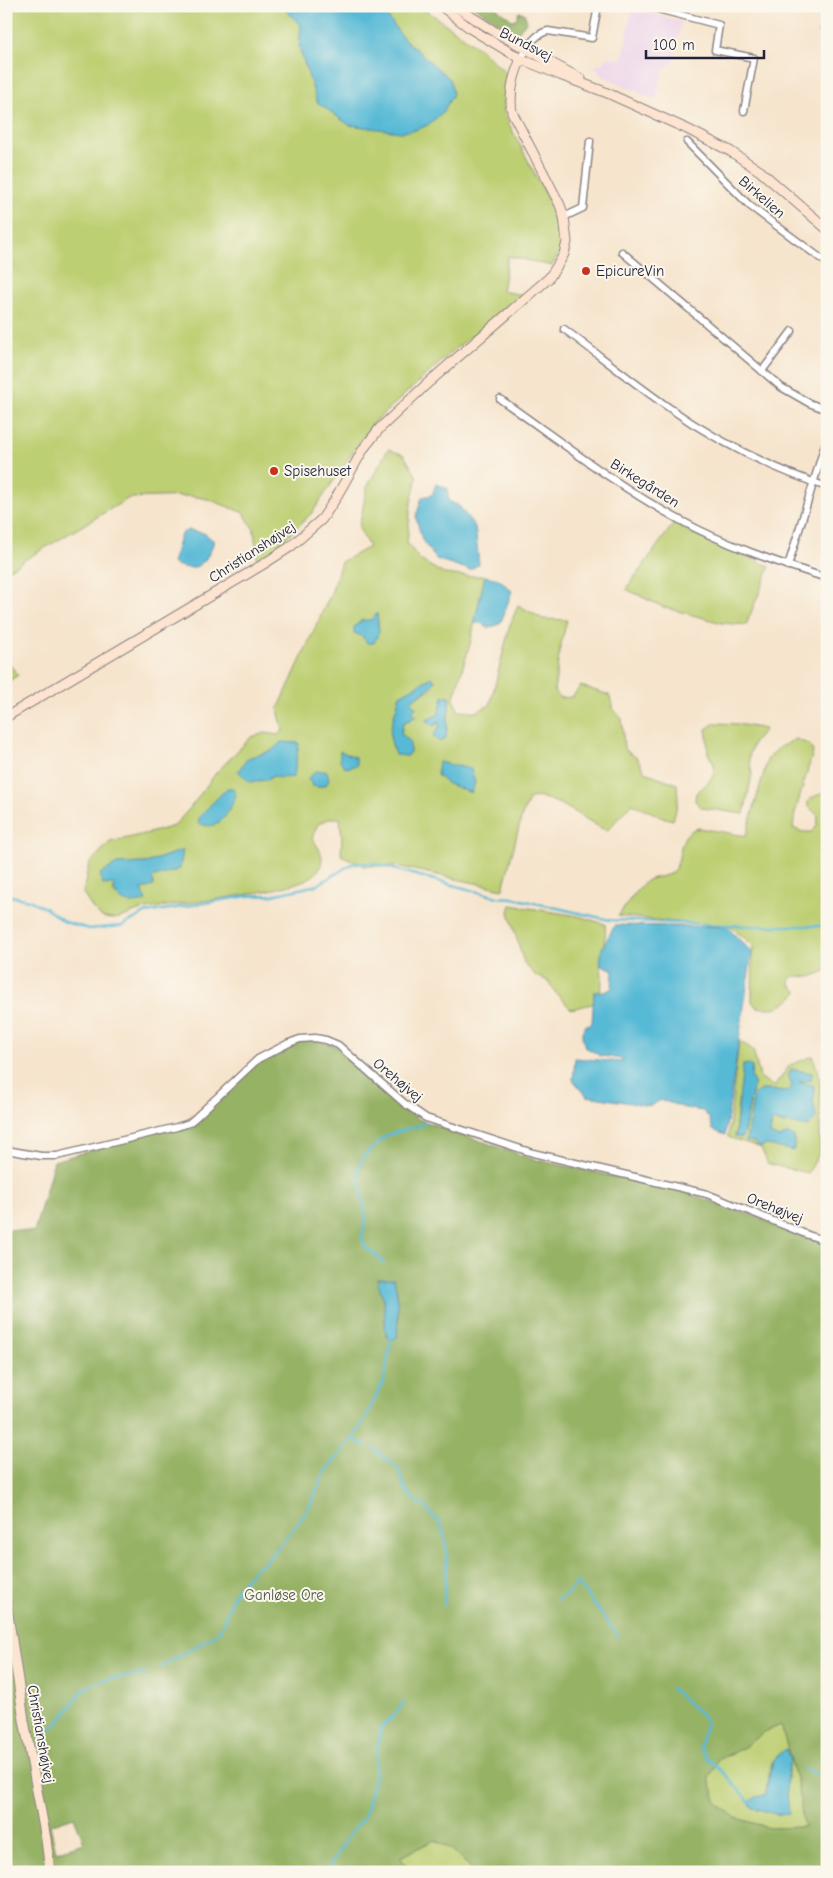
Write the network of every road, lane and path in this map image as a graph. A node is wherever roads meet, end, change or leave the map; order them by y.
1 (441, 6) edge
2 (456, 6) edge
3 (598, 6) edge
4 (646, 6) edge
5 (527, 49) junction
6 (521, 59) junction
7 (606, 92) junction
8 (744, 111) dead end
9 (590, 141) dead end
10 (687, 142) dead end
11 (564, 217) junction
12 (827, 229) edge
13 (622, 252) dead end
14 (827, 263) edge
15 (564, 329) dead end
16 (792, 331) dead end
17 (762, 371) junction
18 (500, 399) dead end
19 (827, 410) edge
20 (827, 438) edge
21 (812, 482) junction
22 (827, 487) edge
23 (788, 566) junction
24 (827, 578) edge
25 (6, 717) edge
26 (6, 1150) edge
27 (827, 1241) edge
28 (6, 1602) edge
29 (50, 1872) edge

1 - 6 street, Bundsvej
2 - 5 street, Bundsvej
3 - 5 street
4 - 8 street
5 - 6 street
5 - 7 street, Bundsvej
6 - 7 street, Bundsvej
6 - 11 street, Christianshøjvej
7 - 12 street, Bundsvej
9 - 11 street
10 - 14 street, Birkelien
11 - 25 street, Christianshøjvej
13 - 17 street
15 - 21 street
16 - 17 street
17 - 19 street
18 - 23 street, Birkegården
20 - 21 street
21 - 22 street
21 - 23 street
23 - 24 street, Birkegården
26 - 27 street, Orehøjvej
28 - 29 street, Christianshøjvej

